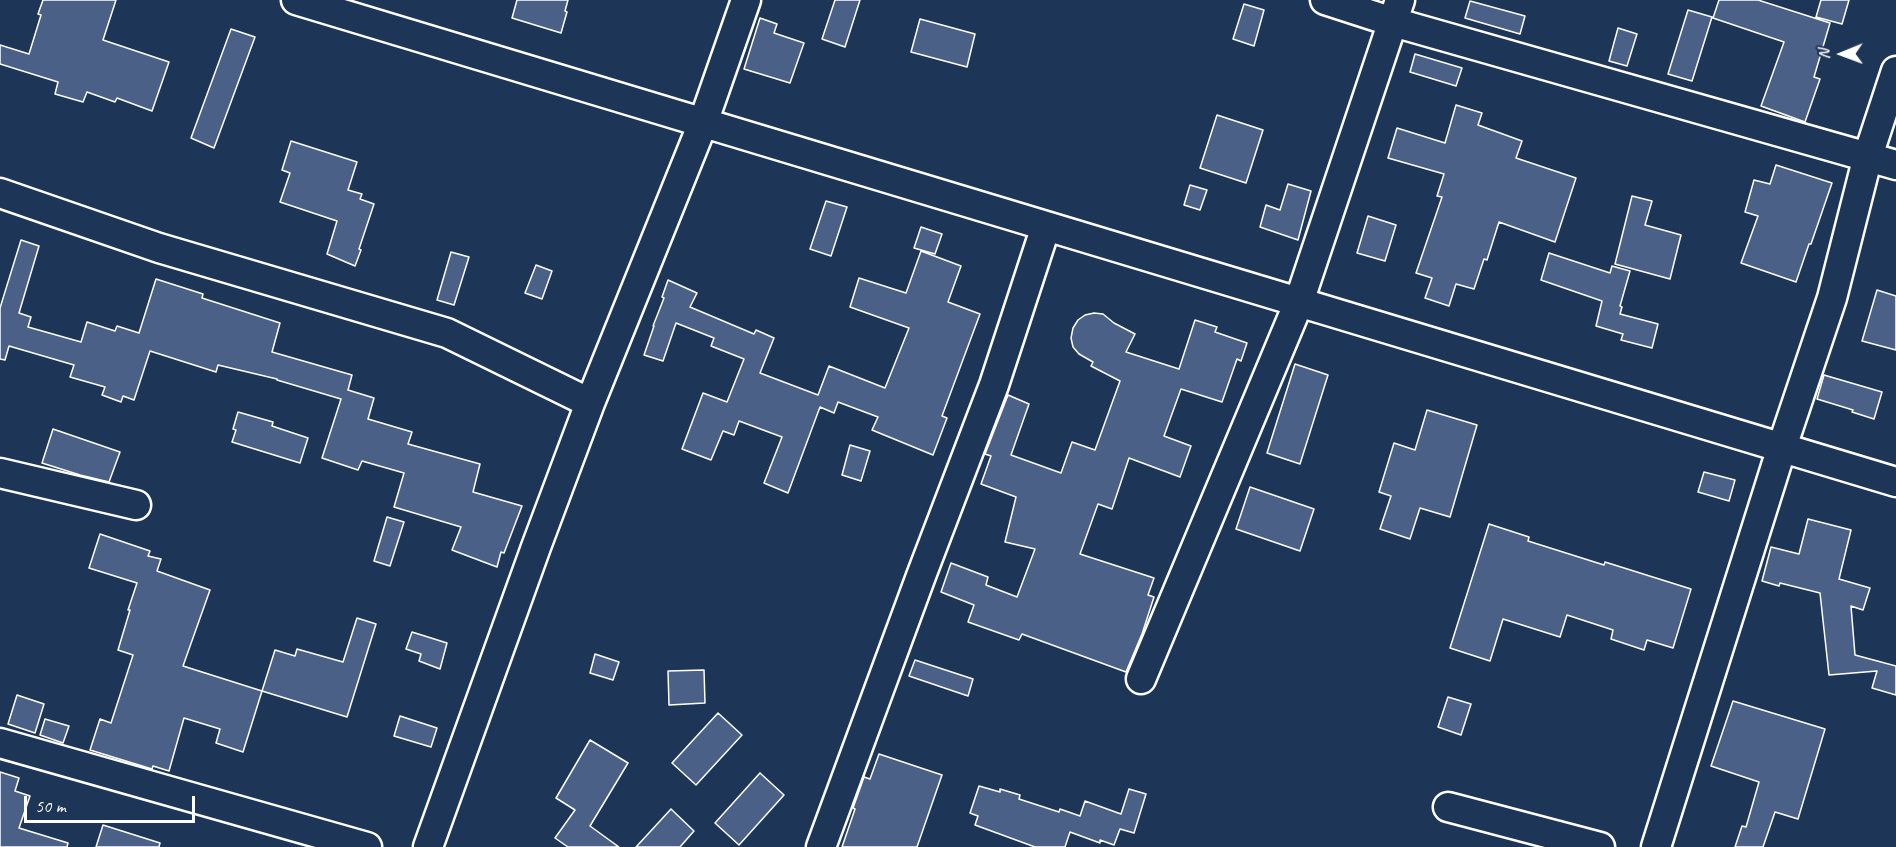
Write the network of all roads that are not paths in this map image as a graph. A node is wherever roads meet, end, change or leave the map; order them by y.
1 (296, 0) edge
2 (746, 0) edge
3 (1325, 0) edge
4 (1396, 11) edge
5 (1896, 71) edge
6 (703, 123) junction
7 (1868, 156) junction
8 (1896, 165) edge
9 (0, 193) edge
10 (1046, 226) junction
11 (1299, 302) junction
12 (590, 403) junction
13 (1782, 447) junction
14 (0, 473) edge
15 (1896, 482) edge
16 (136, 505) dead end
17 (1141, 679) dead end
18 (0, 743) edge
19 (1448, 807) dead end
20 (439, 844) edge
21 (367, 847) edge
22 (821, 847) edge
23 (1600, 847) edge
24 (1656, 847) edge

1 - 6 street
2 - 6 street
3 - 4 street
4 - 7 street
4 - 11 street
5 - 7 street
6 - 10 street
6 - 12 street
7 - 8 street
7 - 13 street
9 - 12 street
10 - 11 street
10 - 22 street
11 - 13 street
11 - 17 street
12 - 20 street
13 - 15 street
13 - 24 street
14 - 16 street
18 - 21 street
19 - 23 street

